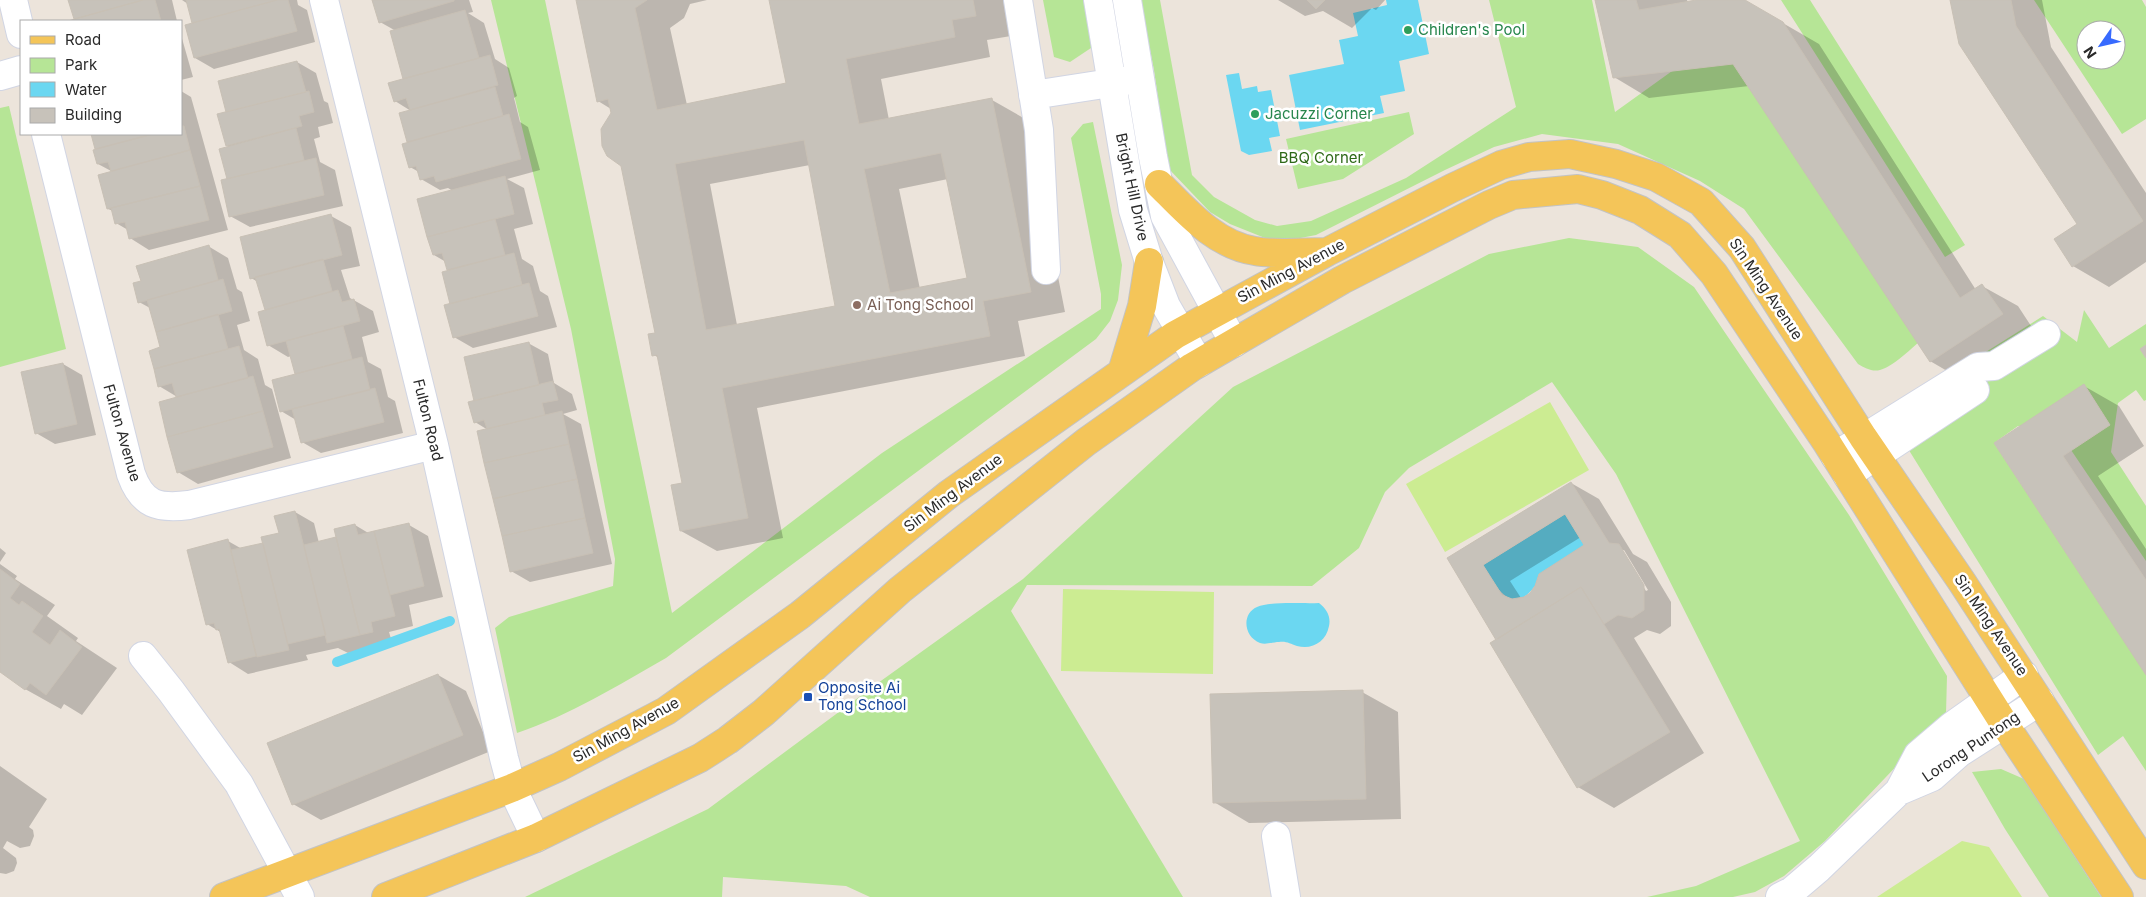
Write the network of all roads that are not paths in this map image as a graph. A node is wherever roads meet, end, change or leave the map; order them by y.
1 (13, 0) edge
2 (324, 0) edge
3 (1018, 0) edge
4 (1098, 0) edge
5 (1127, 0) edge
6 (20, 30) edge
7 (20, 70) edge
8 (0, 76) edge
9 (1139, 79) junction
10 (1112, 82) junction
11 (1033, 95) junction
12 (46, 135) edge
13 (1159, 184) junction
14 (1327, 252) junction
15 (1149, 262) junction
16 (1046, 270) dead end
17 (1216, 311) junction
18 (1181, 332) junction
19 (2046, 334) dead end
20 (1234, 343) junction
21 (1199, 363) junction
22 (1122, 372) junction
23 (434, 445) junction
24 (1869, 447) junction
25 (1841, 466) junction
26 (144, 656) dead end
27 (2024, 675) junction
28 (1989, 699) junction
29 (2040, 701) junction
30 (2005, 725) junction
31 (512, 788) junction
32 (1899, 791) junction
33 (1276, 836) dead end
34 (536, 838) junction
35 (2146, 865) edge
36 (286, 872) junction
37 (224, 897) edge
38 (299, 897) edge
39 (386, 897) edge
40 (1286, 897) edge
41 (1780, 897) edge
42 (2119, 897) edge

1 - 6 street
2 - 23 street, Fulton Road
3 - 11 street
4 - 10 street, Bright Hill Drive
5 - 9 street, Bright Hill Drive
7 - 8 street
9 - 10 street
9 - 13 street, Bright Hill Drive
10 - 11 street
10 - 15 street, Bright Hill Drive
11 - 16 street
12 - 23 street, Fulton Avenue
13 - 14 main road
13 - 17 street, Bright Hill Drive
14 - 17 main road, Sin Ming Avenue
14 - 24 main road, Sin Ming Avenue
15 - 18 street, Bright Hill Drive
15 - 22 main road
17 - 18 main road, Sin Ming Avenue
17 - 20 street, Bright Hill Drive
18 - 21 street, Bright Hill Drive
18 - 22 main road, Sin Ming Avenue
19 - 24 street
20 - 21 main road
20 - 25 main road
21 - 34 main road
22 - 31 main road, Sin Ming Avenue
23 - 31 street, Fulton Road
24 - 25 street
24 - 27 main road, Sin Ming Avenue
25 - 28 main road
26 - 36 street
27 - 28 street, Lorong Puntong
27 - 29 main road, Sin Ming Avenue
28 - 30 main road
28 - 32 street, Lorong Puntong
29 - 30 street, Lorong Puntong
29 - 35 main road, Sin Ming Avenue
30 - 32 street, Lorong Puntong
30 - 42 main road
31 - 34 street, Fulton Road
31 - 36 main road, Sin Ming Avenue
32 - 41 street, Lorong Puntong
33 - 40 street
34 - 39 main road
36 - 37 main road, Sin Ming Avenue
36 - 38 street

